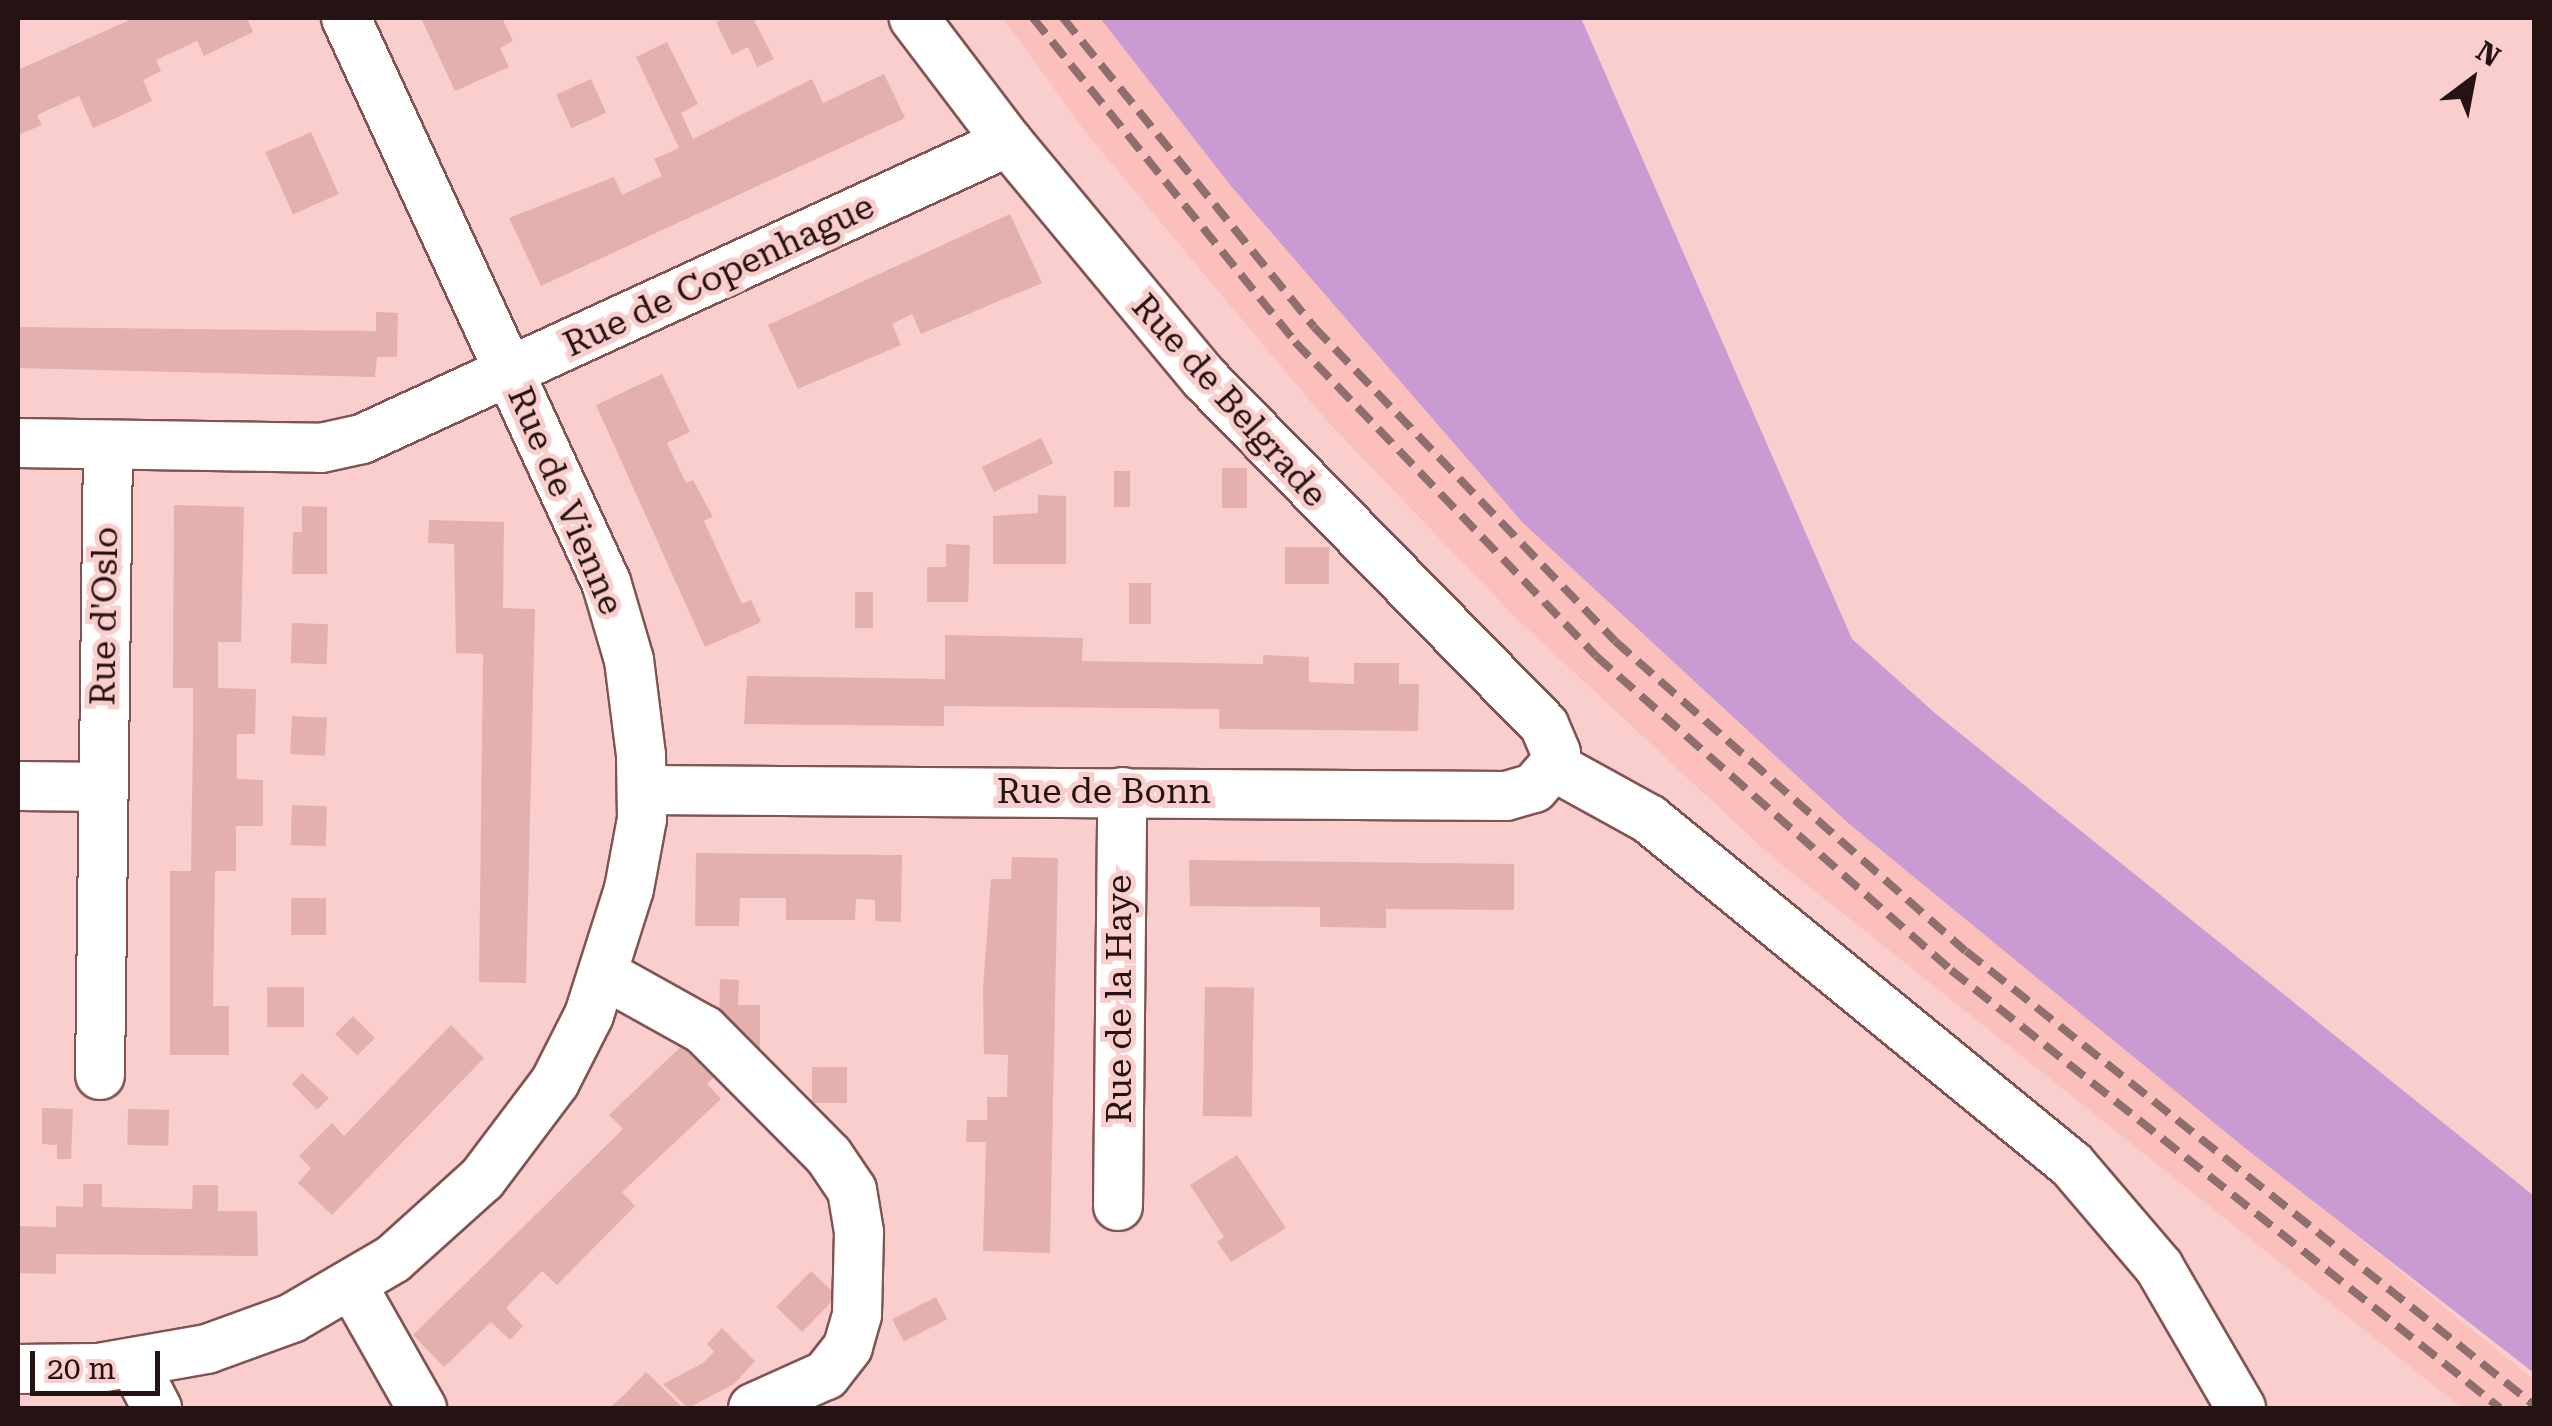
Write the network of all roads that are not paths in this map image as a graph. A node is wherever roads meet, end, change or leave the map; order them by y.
1 (346, 18) edge
2 (914, 18) edge
3 (1008, 142) junction
4 (510, 374) junction
5 (18, 443) edge
6 (108, 445) junction
7 (1553, 766) junction
8 (18, 786) edge
9 (104, 787) junction
10 (643, 790) junction
11 (1122, 792) junction
12 (605, 975) junction
13 (100, 1075) dead end
14 (1118, 1206) dead end
15 (352, 1285) junction
16 (134, 1364) junction
17 (18, 1369) edge
18 (157, 1408) edge
19 (422, 1408) edge
20 (753, 1408) edge
21 (2241, 1408) edge

1 - 4 street, Rue de Vienne
2 - 3 street, Rue de Belgrade
3 - 4 street, Rue de Copenhague
3 - 7 street, Rue de Belgrade
4 - 6 street, Rue de Copenhague
4 - 10 street, Rue de Vienne
5 - 6 street, Rue de Copenhague
6 - 9 street, Rue d'Oslo
7 - 11 street, Rue de Bonn
7 - 21 street
8 - 9 street
9 - 13 street, Rue d'Oslo
10 - 11 street, Rue de Bonn
10 - 12 street, Rue de Vienne
11 - 14 street, Rue de la Haye
12 - 15 street, Rue de Vienne
12 - 20 street
15 - 16 street, Rue de Vienne
15 - 19 street
16 - 17 street, Rue de Vienne
16 - 18 street

